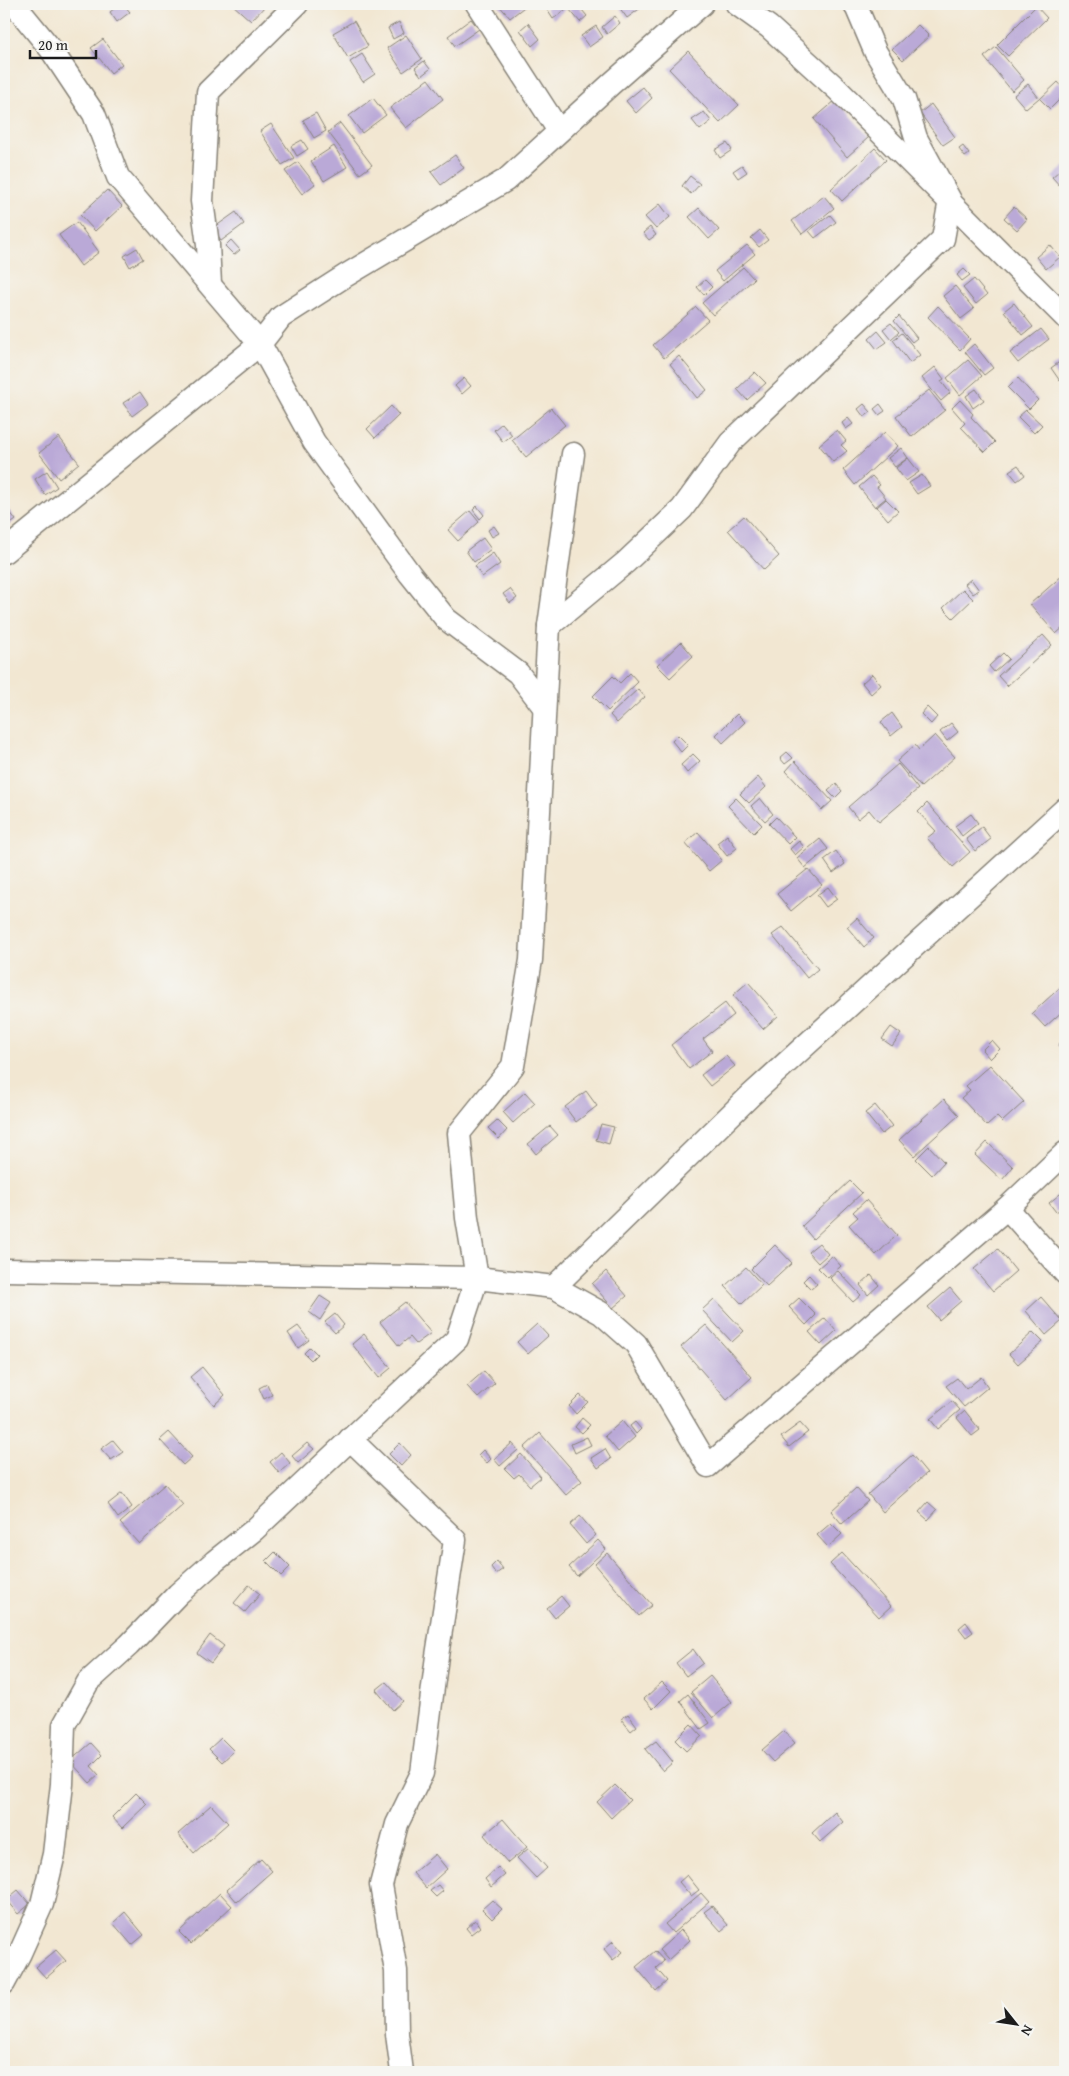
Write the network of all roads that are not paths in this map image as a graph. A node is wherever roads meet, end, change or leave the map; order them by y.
1 (14, 4) edge
2 (297, 4) edge
3 (476, 4) edge
4 (702, 4) edge
5 (737, 4) edge
6 (856, 4) edge
7 (559, 131) junction
8 (950, 200) junction
9 (210, 284) junction
10 (1065, 317) edge
11 (260, 344) junction
12 (573, 454) dead end
13 (4, 552) edge
14 (549, 626) junction
15 (544, 707) junction
16 (1065, 809) edge
17 (1065, 1153) edge
18 (1007, 1208) junction
19 (4, 1270) edge
20 (1065, 1273) edge
21 (477, 1278) junction
22 (554, 1286) junction
23 (350, 1439) junction
24 (4, 1982) edge
25 (402, 2072) edge

1 - 9 street
2 - 9 street
3 - 7 street
4 - 7 street
5 - 8 street
6 - 8 street
7 - 11 street
8 - 10 street
8 - 14 street
9 - 11 street
11 - 13 street
11 - 15 street
12 - 14 street
14 - 15 street
15 - 21 street
16 - 22 street
17 - 18 street
18 - 20 street
18 - 22 street
19 - 21 street
21 - 22 street
21 - 23 street
23 - 24 street
23 - 25 street

